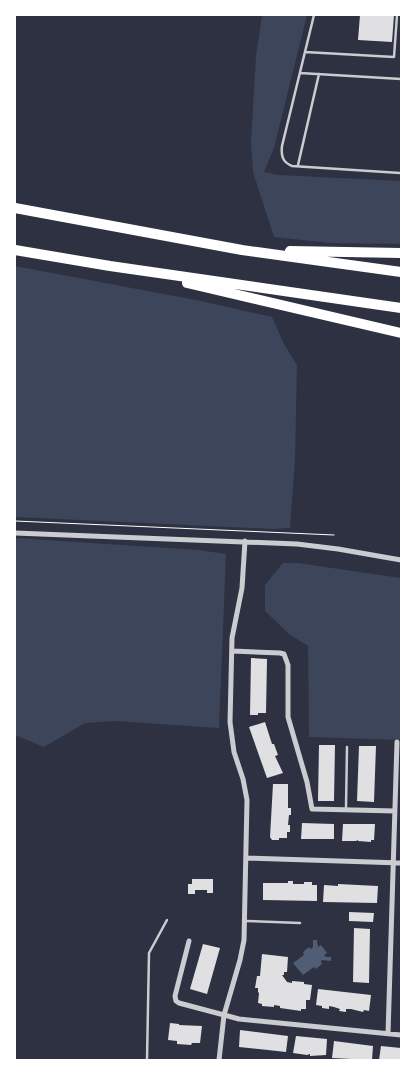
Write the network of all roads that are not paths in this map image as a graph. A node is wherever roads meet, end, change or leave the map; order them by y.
1 (314, 15) edge
2 (397, 15) edge
3 (305, 52) junction
4 (300, 73) junction
5 (319, 74) junction
6 (401, 79) edge
7 (298, 166) junction
8 (400, 173) edge
9 (15, 208) edge
10 (15, 250) edge
11 (242, 250) junction
12 (401, 252) edge
13 (110, 266) junction
14 (401, 272) edge
15 (401, 308) edge
16 (401, 333) edge
17 (15, 532) edge
18 (245, 542) junction
19 (401, 560) edge
20 (232, 651) junction
21 (397, 742) dead end
22 (348, 747) dead end
23 (346, 810) junction
24 (395, 811) junction
25 (246, 858) junction
26 (394, 862) junction
27 (401, 863) edge
28 (167, 920) dead end
29 (244, 921) junction
30 (300, 923) dead end
31 (189, 941) dead end
32 (224, 1015) junction
33 (388, 1034) junction
34 (401, 1035) edge
35 (147, 1060) edge
36 (219, 1060) edge

1 - 3 lane
2 - 3 lane
3 - 4 lane
4 - 5 lane
4 - 7 lane
5 - 6 lane
5 - 7 lane
7 - 8 lane
9 - 11 highway
10 - 13 highway
11 - 12 highway
11 - 14 highway
13 - 15 highway
13 - 16 highway
17 - 18 street
18 - 19 street
18 - 20 street
20 - 23 street
20 - 25 street
21 - 24 street
22 - 23 lane
23 - 24 street
24 - 26 street
25 - 26 street
25 - 29 street
26 - 27 street
26 - 33 street
28 - 35 lane
29 - 30 lane
29 - 32 street
31 - 32 street
32 - 33 street
32 - 36 street
33 - 34 street

